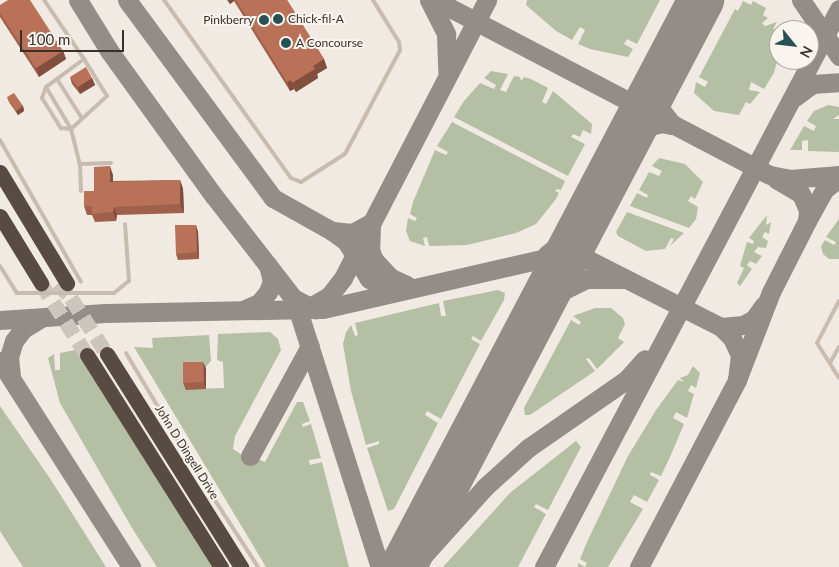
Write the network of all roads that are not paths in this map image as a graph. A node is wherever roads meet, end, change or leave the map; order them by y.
1 (44, 0) edge
2 (164, 0) edge
3 (373, 0) edge
4 (84, 60) junction
5 (57, 79) junction
6 (46, 87) junction
7 (80, 117) junction
8 (71, 129) junction
9 (0, 140) edge
10 (111, 162) dead end
11 (80, 164) junction
12 (0, 172) edge
13 (81, 191) dead end
14 (0, 193) edge
15 (0, 216) edge
16 (126, 224) dead end
17 (0, 266) edge
18 (42, 283) tunnel mouth
19 (69, 283) junction
20 (839, 301) edge
21 (839, 347) edge
22 (126, 353) dead end
23 (107, 354) tunnel mouth
24 (87, 355) tunnel mouth
25 (830, 364) junction
26 (839, 378) edge
27 (221, 567) edge
28 (241, 567) edge
29 (258, 567) edge

1 - 4 lane
2 - 3 lane
4 - 5 lane
4 - 7 lane
5 - 6 lane
5 - 7 lane
6 - 8 lane
6 - 8 lane
7 - 8 lane
8 - 11 lane
9 - 19 lane
10 - 11 lane
11 - 13 lane
12 - 19 highway
14 - 19 highway
15 - 18 highway
16 - 17 lane
20 - 25 lane
21 - 25 lane
22 - 29 lane
23 - 28 highway, John D Dingell Drive
24 - 27 highway
25 - 26 lane

